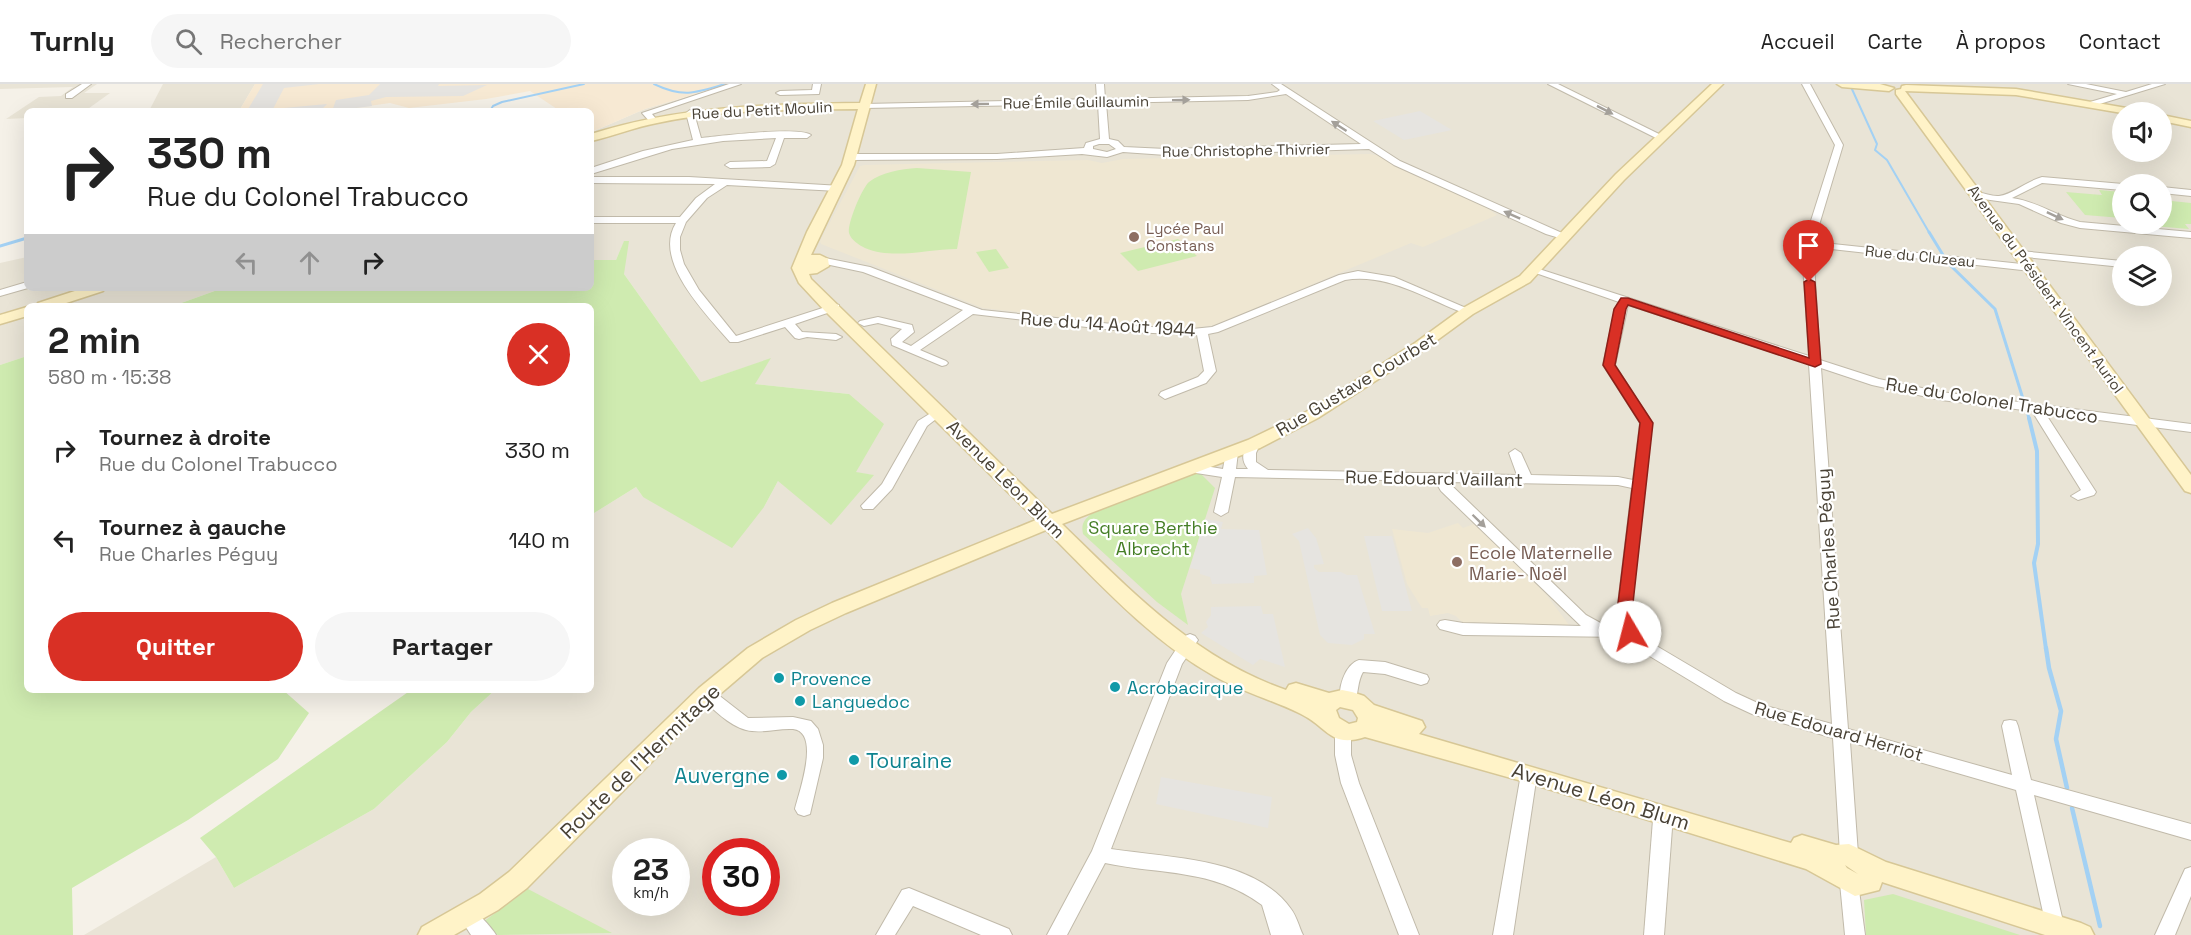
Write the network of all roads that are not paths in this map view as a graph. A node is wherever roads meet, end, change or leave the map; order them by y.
1 (87, 84) edge
2 (737, 84) edge
3 (817, 84) edge
4 (866, 84) edge
5 (872, 84) edge
6 (1100, 84) edge
7 (1276, 84) edge
8 (1552, 84) edge
9 (1718, 84) edge
10 (1806, 84) edge
11 (1842, 84) edge
12 (2072, 84) edge
13 (2161, 84) edge
14 (1896, 87) edge
15 (1956, 87) edge
16 (1286, 91) junction
17 (780, 93) dead end
18 (2126, 94) junction
19 (69, 96) dead end
20 (1102, 102) junction
21 (865, 104) junction
22 (2093, 104) junction
23 (2112, 108) edge
24 (690, 113) junction
25 (653, 120) junction
26 (2172, 120) edge
27 (2191, 124) edge
28 (781, 135) junction
29 (807, 135) dead end
30 (594, 137) edge
31 (1661, 137) junction
32 (697, 140) junction
33 (1105, 141) junction
34 (1371, 147) junction
35 (1121, 149) junction
36 (1088, 150) junction
37 (851, 158) junction
38 (730, 165) dead end
39 (594, 170) edge
40 (594, 180) edge
41 (610, 180) junction
42 (723, 184) junction
43 (2112, 186) edge
44 (594, 187) edge
45 (838, 188) junction
46 (2020, 191) junction
47 (2172, 191) edge
48 (2191, 193) edge
49 (1976, 195) junction
50 (2000, 197) junction
51 (2031, 205) junction
52 (594, 220) edge
53 (683, 220) junction
54 (2191, 235) edge
55 (1566, 237) junction
56 (1809, 243) junction
57 (2020, 254) junction
58 (2112, 263) edge
59 (812, 264) junction
60 (2031, 268) junction
61 (1535, 271) junction
62 (24, 286) edge
63 (89, 291) edge
64 (0, 293) edge
65 (1624, 301) junction
66 (52, 303) edge
67 (833, 308) junction
68 (971, 310) junction
69 (1468, 311) junction
70 (24, 312) edge
71 (0, 320) edge
72 (788, 323) junction
73 (864, 323) dead end
74 (1202, 332) junction
75 (836, 338) dead end
76 (911, 351) junction
77 (942, 363) dead end
78 (1815, 364) junction
79 (1165, 395) dead end
80 (2035, 408) junction
81 (939, 412) junction
82 (2143, 422) junction
83 (2191, 428) edge
84 (1254, 444) junction
85 (1232, 452) junction
86 (1515, 453) dead end
87 (1194, 465) junction
88 (1229, 474) junction
89 (1269, 475) junction
90 (1439, 478) junction
91 (1526, 480) junction
92 (1639, 485) junction
93 (2191, 488) edge
94 (2078, 496) dead end
95 (868, 506) dead end
96 (1221, 512) dead end
97 (1052, 520) junction
98 (857, 601) joint
99 (1446, 625) dead end
100 (1580, 626) junction
101 (1630, 632) junction
102 (1187, 645) junction
103 (1420, 679) dead end
104 (706, 694) junction
105 (1335, 706) junction
106 (1359, 724) junction
107 (2010, 726) dead end
108 (1840, 734) junction
109 (1529, 774) junction
110 (2021, 782) junction
111 (804, 809) dead end
112 (1664, 815) junction
113 (2191, 832) edge
114 (1100, 854) junction
115 (1850, 868) junction
116 (2191, 875) edge
117 (1269, 898) junction
118 (460, 923) edge
119 (2054, 930) edge
120 (885, 934) edge
121 (432, 935) edge
122 (486, 935) edge
123 (1002, 935) edge
124 (1057, 935) edge
125 (1281, 935) edge
126 (1293, 935) edge
127 (1408, 935) edge
128 (1503, 935) edge
129 (1654, 935) edge
130 (1855, 935) edge
131 (2081, 935) edge
132 (2166, 935) edge

1 - 19 street
2 - 25 street
3 - 17 street
4 - 21 main road
5 - 21 main road
6 - 20 street
7 - 16 street
8 -> 31 street
9 - 31 main road, Rue Gustave Courbet
10 - 56 street, Rue Charles Péguy
11 - 14 main road
12 - 18 street
13 - 18 street
14 - 15 main road
14 - 49 main road, Avenue du Président Vincent Auriol
15 - 22 main road
20 -> 16 street, Rue Émile Guillaumin
34 -> 16 street
18 - 22 street
20 -> 21 street, Rue Émile Guillaumin
20 - 33 street
21 - 24 main road, Rue du Petit Moulin
21 - 37 main road
22 - 23 main road
24 - 25 main road, Rue du Petit Moulin
24 - 32 street
25 - 30 main road, Rue du Petit Moulin
26 - 27 main road
28 - 29 street
28 - 32 street
28 - 38 street
31 - 55 main road, Rue Gustave Courbet
32 - 39 street
33 - 35 street
33 - 36 street
34 - 35 street, Rue Christophe Thivrier
55 -> 34 street
35 - 36 street
36 - 37 street
37 - 45 main road
40 - 41 street
41 - 42 street
41 - 44 street
42 - 45 street
42 - 53 street
43 - 46 street
45 - 59 main road
46 - 50 street
46 - 51 street
47 - 48 street
49 - 50 street
49 - 57 main road, Avenue du Président Vincent Auriol
50 - 51 street
51 -> 54 street
52 - 53 street
53 - 72 street
55 - 61 main road, Rue Gustave Courbet
56 - 60 street, Rue du Cluzeau
56 - 78 street, Rue Charles Péguy
57 - 58 street
57 - 60 main road, Avenue du Président Vincent Auriol
59 - 67 main road, Avenue Léon Blum
59 - 68 street, Rue du 14 Août 1944
60 - 82 main road, Avenue du Président Vincent Auriol
61 - 65 street, Rue du Colonel Trabucco
61 - 69 main road, Rue Gustave Courbet
62 - 64 street
63 - 66 main road
65 - 78 street, Rue du Colonel Trabucco
65 - 92 street
67 - 72 street
67 - 81 main road, Avenue Léon Blum
67 - 97 main road, Avenue Léon Blum
68 - 74 street, Rue du 14 Août 1944
68 - 76 street
69 - 74 street, Rue du 14 Août 1944
69 - 84 main road, Rue Gustave Courbet
70 - 71 main road
72 - 75 street
73 - 76 street
74 - 79 street
76 - 77 street
78 - 80 street, Rue du Colonel Trabucco
78 - 108 street, Rue Charles Péguy
80 - 82 street, Rue du Colonel Trabucco
80 - 94 street
81 - 95 street
81 - 97 main road, Avenue Léon Blum
82 - 83 street, Rue du Colonel Trabucco
82 - 93 main road, Avenue du Président Vincent Auriol
84 - 85 main road, Rue Gustave Courbet
84 - 89 street
85 - 87 main road, Rue Gustave Courbet
85 - 88 street
86 - 91 street
87 - 88 street, Rue Edouard Vaillant
87 - 97 main road, Rue Gustave Courbet
88 - 89 street, Rue Edouard Vaillant
88 - 96 street
89 - 90 street, Rue Edouard Vaillant
90 - 91 street, Rue Edouard Vaillant
90 -> 100 street
91 - 92 street, Rue Edouard Vaillant
92 - 101 street
97 - 98 main road, Rue Gustave Courbet
97 - 102 main road, Avenue Léon Blum
98 - 104 main road, Route de l'Hermitage
99 - 100 street
100 - 101 street
101 - 108 street, Rue Edouard Herriot
102 - 105 main road, Avenue Léon Blum
102 - 114 street
103 - 105 street
104 - 111 street
104 - 118 main road, Route de l'Hermitage
105 - 106 main road, Avenue Léon Blum
105 - 106 main road, Avenue Léon Blum
106 - 109 main road, Avenue Léon Blum
106 - 115 main road, Avenue Léon Blum
106 - 127 street
107 - 110 street
108 - 110 street, Rue Edouard Herriot
108 - 115 street, Rue Charles Péguy
109 - 112 main road, Avenue Léon Blum
109 - 128 street
110 - 113 street, Rue Edouard Herriot
110 - 119 street
112 - 115 main road, Avenue Léon Blum
112 - 129 street
114 - 117 street
114 - 124 street
115 - 119 main road, Avenue Léon Blum
115 - 130 street, Rue Charles Péguy
116 - 132 street
117 - 125 street
117 - 126 street
118 - 121 main road, Route de l'Hermitage
118 - 122 street
119 - 131 main road, Avenue Léon Blum
120 - 123 street

